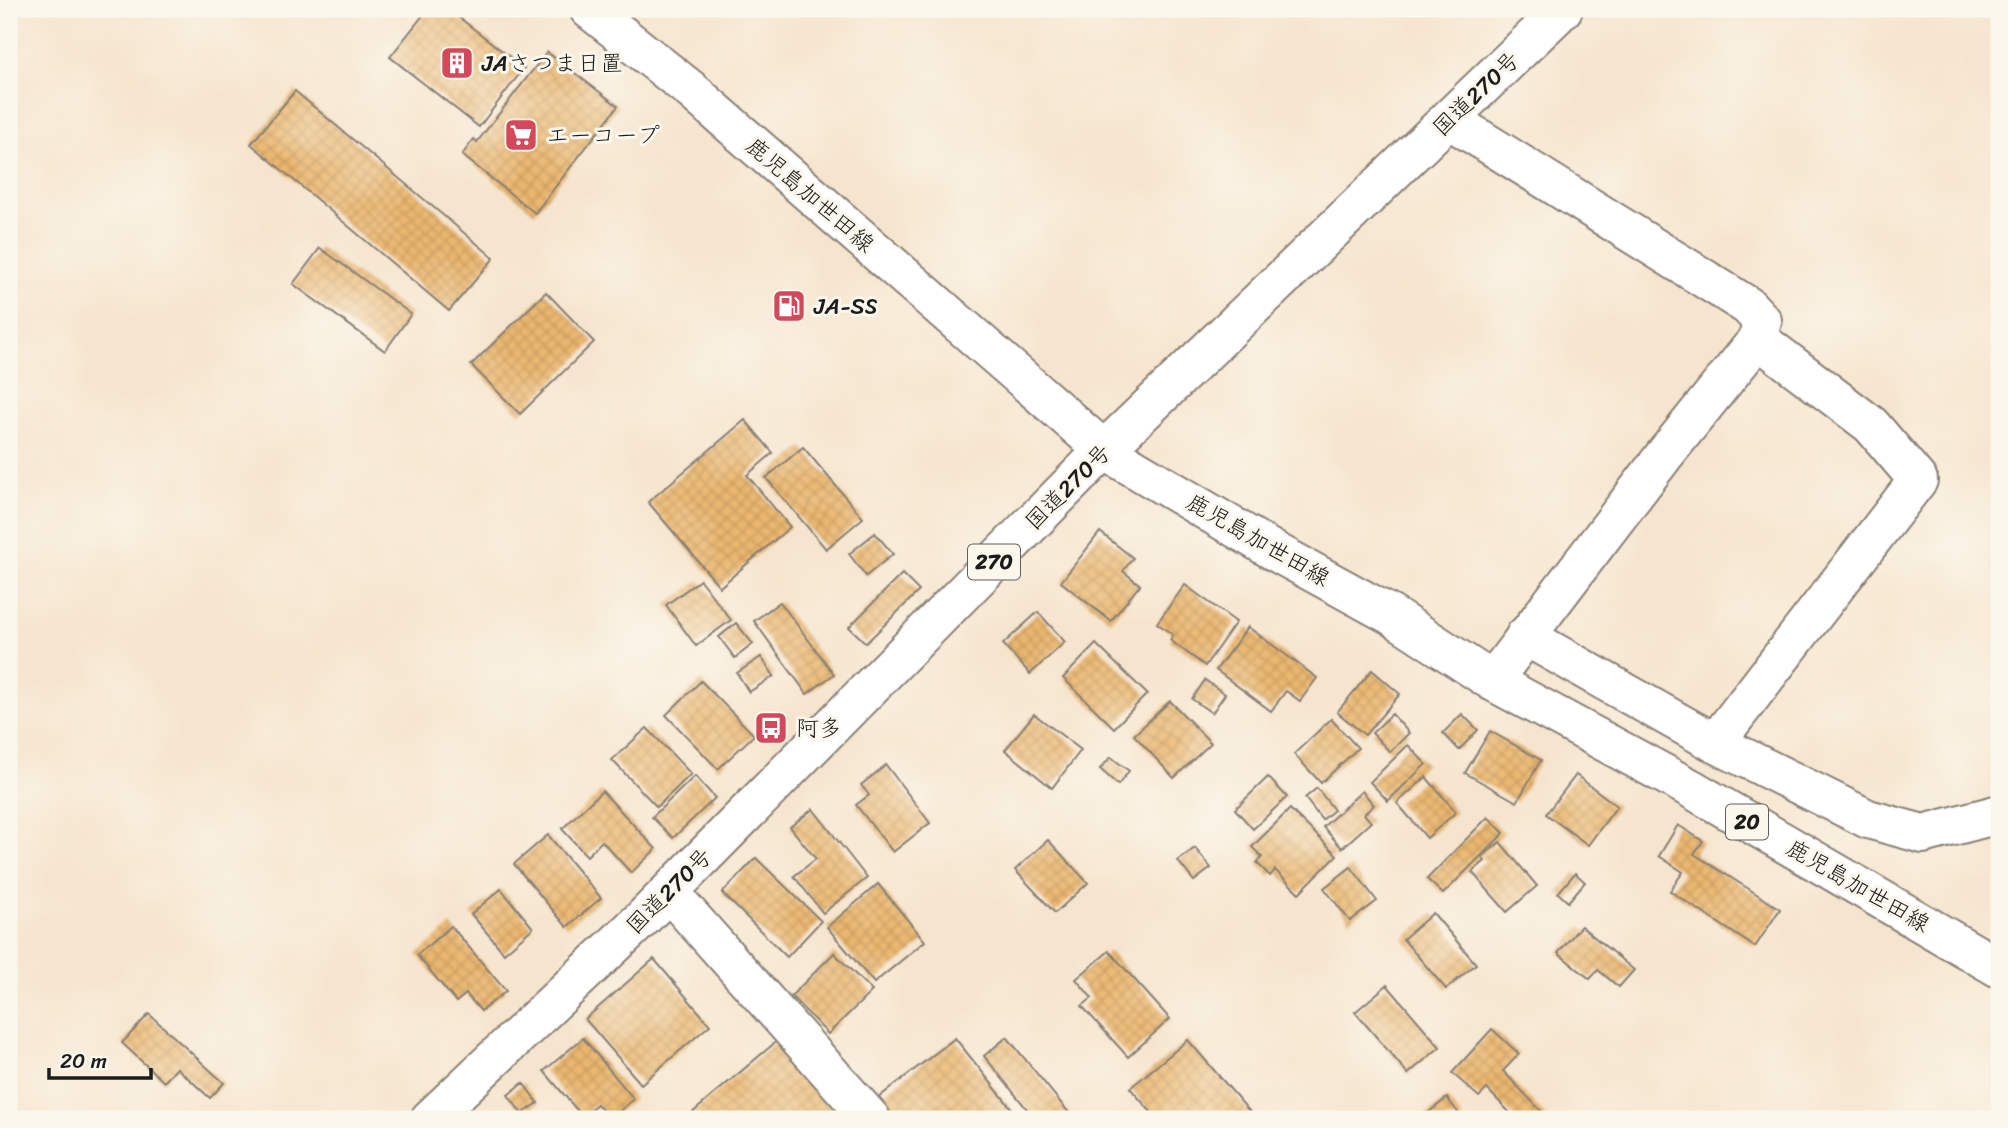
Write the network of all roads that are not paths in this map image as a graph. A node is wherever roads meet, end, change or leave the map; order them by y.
1 (589, 9) edge
2 (1563, 9) edge
3 (1450, 120) junction
4 (1758, 339) junction
5 (1104, 450) junction
6 (1525, 636) junction
7 (1492, 681) junction
8 (1715, 743) junction
9 (1999, 814) edge
10 (669, 892) junction
11 (1999, 968) edge
12 (430, 1119) edge
13 (871, 1119) edge

1 - 5 main road, 鹿児島加世田線 / 20
2 - 3 main road, 国道270号 / 270
3 - 4 main road
3 - 5 main road, 国道270号 / 270
4 - 6 main road
4 - 8 main road
5 - 7 main road, 鹿児島加世田線 / 20
5 - 10 main road, 国道270号 / 270
6 - 7 main road
6 - 8 main road
7 - 11 main road, 鹿児島加世田線 / 20
8 - 9 main road
10 - 12 main road, 国道270号 / 270
10 - 13 main road

